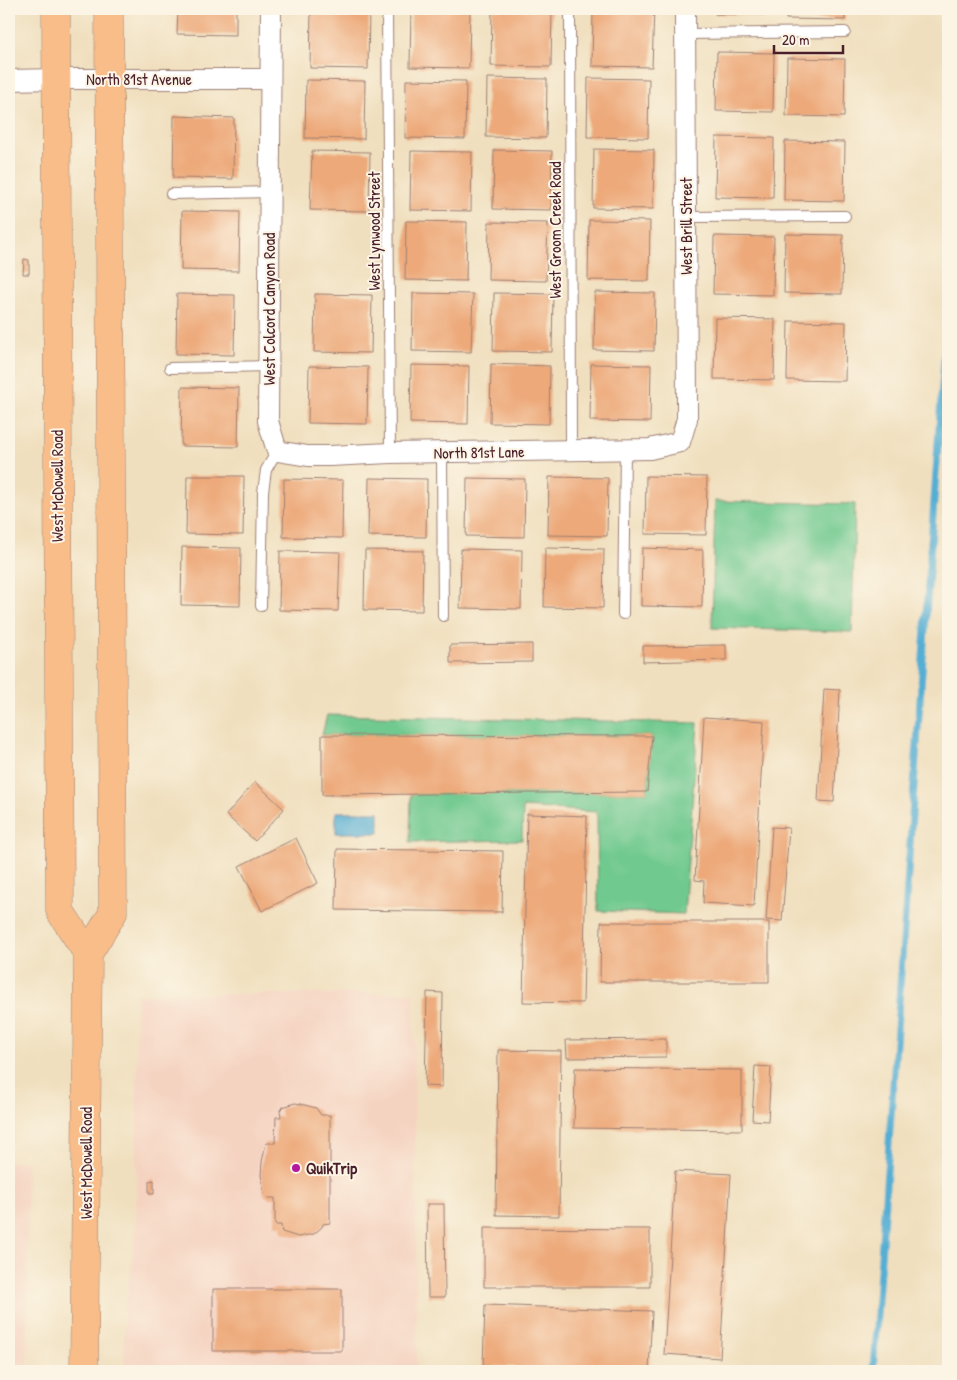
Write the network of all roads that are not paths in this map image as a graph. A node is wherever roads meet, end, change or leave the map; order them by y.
1 (56, 9) edge
2 (109, 9) edge
3 (271, 9) edge
4 (387, 9) edge
5 (570, 9) edge
6 (685, 9) edge
7 (845, 32) dead end
8 (686, 34) junction
9 (56, 79) junction
10 (109, 79) junction
11 (270, 79) junction
12 (9, 80) edge
13 (269, 192) junction
14 (171, 194) dead end
15 (845, 216) dead end
16 (686, 217) junction
17 (269, 366) junction
18 (170, 368) dead end
19 (680, 442) joint
20 (624, 449) junction
21 (277, 451) junction
22 (570, 451) junction
23 (390, 453) junction
24 (442, 453) junction
25 (261, 606) dead end
26 (623, 614) dead end
27 (443, 616) dead end
28 (88, 954) junction
29 (84, 1371) edge

1 - 9 main road, West McDowell Road
2 - 10 main road
3 - 11 street, West Colcord Canyon Road
4 - 23 lane, West Lynwood Street
5 - 22 lane, West Groom Creek Road
6 - 8 street, West Brill Street
7 - 8 lane
8 - 16 street, West Brill Street
9 - 10 street, North 81st Avenue
9 - 12 street, North 81st Avenue
9 - 28 main road, West McDowell Road
10 - 11 street, North 81st Avenue
10 - 28 main road
11 - 13 street, West Colcord Canyon Road
13 - 14 lane
13 - 17 street, West Colcord Canyon Road
15 - 16 lane
16 - 19 street, West Brill Street
17 - 18 lane
17 - 21 street, West Colcord Canyon Road
19 - 20 street, North 81st Lane
20 - 22 street, North 81st Lane
20 - 26 lane
21 - 23 street, North 81st Lane
21 - 25 lane
22 - 24 street, North 81st Lane
23 - 24 street, North 81st Lane
24 - 27 lane
28 - 29 main road, West McDowell Road

